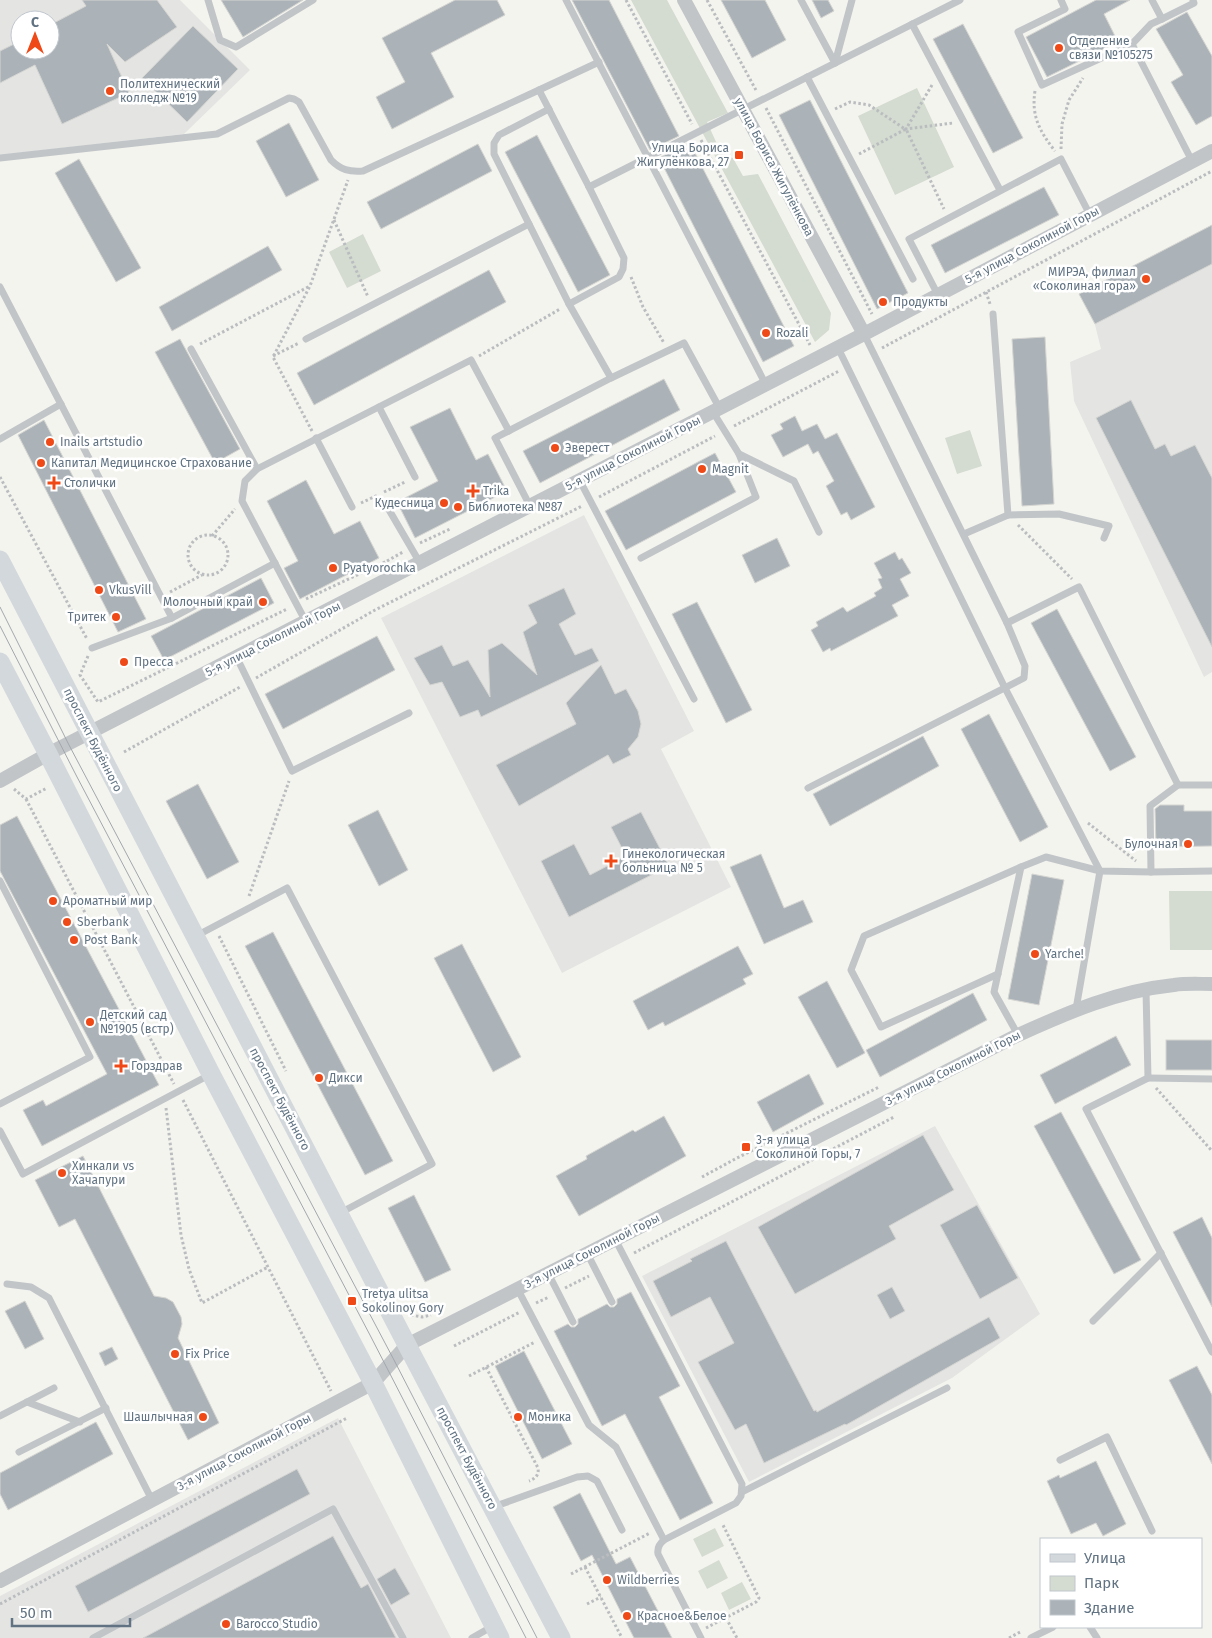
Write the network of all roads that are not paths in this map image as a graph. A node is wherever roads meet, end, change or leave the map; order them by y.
1 (208, 0) edge
2 (313, 0) edge
3 (566, 0) edge
4 (684, 0) edge
5 (801, 0) edge
6 (852, 0) edge
7 (960, 0) edge
8 (1061, 0) edge
9 (1152, 0) edge
10 (1196, 1) edge
11 (1162, 19) junction
12 (912, 24) junction
13 (1132, 44) junction
14 (599, 62) junction
15 (835, 63) junction
16 (807, 77) junction
17 (539, 90) junction
18 (549, 109) junction
19 (742, 110) junction
20 (1212, 151) edge
21 (0, 158) edge
22 (648, 158) junction
23 (1192, 161) junction
24 (589, 187) junction
25 (1000, 190) junction
26 (1090, 215) junction
27 (529, 224) junction
28 (913, 278) dead end
29 (0, 287) edge
30 (938, 295) junction
31 (569, 304) junction
32 (993, 314) dead end
33 (864, 334) junction
34 (306, 339) road end
35 (838, 348) junction
36 (192, 349) road end
37 (611, 378) junction
38 (766, 385) junction
39 (61, 404) junction
40 (378, 407) junction
41 (716, 410) junction
42 (510, 431) junction
43 (0, 438) edge
44 (316, 438) junction
45 (739, 454) junction
46 (256, 469) junction
47 (415, 477) dead end
48 (580, 481) junction
49 (385, 503) dead end
50 (352, 507) dead end
51 (530, 507) junction
52 (1008, 515) junction
53 (819, 532) dead end
54 (964, 534) junction
55 (1104, 538) dead end
56 (640, 558) dead end
57 (0, 560) edge
58 (275, 563) junction
59 (420, 564) junction
60 (172, 618) junction
61 (306, 622) junction
62 (1007, 622) junction
63 (92, 648) road end
64 (237, 658) junction
65 (0, 662) edge
66 (1005, 688) junction
67 (694, 699) dead end
68 (410, 713) dead end
69 (89, 734) junction
70 (48, 754) junction
71 (1178, 784) junction
72 (1212, 785) edge
73 (3, 786) edge
74 (808, 788) dead end
75 (1021, 867) junction
76 (1100, 871) junction
77 (1212, 871) edge
78 (1151, 872) junction
79 (0, 881) edge
80 (195, 936) junction
81 (998, 974) junction
82 (1212, 984) edge
83 (1146, 990) junction
84 (1076, 1009) junction
85 (1018, 1035) junction
86 (211, 1074) junction
87 (1148, 1078) junction
88 (1212, 1079) edge
89 (0, 1104) edge
90 (0, 1131) edge
91 (339, 1213) junction
92 (615, 1239) junction
93 (587, 1253) junction
94 (1161, 1253) junction
95 (548, 1273) junction
96 (7, 1284) dead end
97 (517, 1288) junction
98 (612, 1302) dead end
99 (1093, 1321) dead end
100 (573, 1322) dead end
101 (407, 1345) junction
102 (1212, 1352) edge
103 (373, 1384) junction
104 (54, 1388) dead end
105 (947, 1388) dead end
106 (27, 1402) junction
107 (106, 1408) junction
108 (0, 1416) edge
109 (80, 1422) junction
110 (19, 1452) dead end
111 (1060, 1460) dead end
112 (742, 1492) junction
113 (152, 1500) junction
114 (492, 1507) junction
115 (622, 1530) dead end
116 (1152, 1531) dead end
117 (664, 1540) junction
118 (0, 1581) edge
119 (1051, 1628) edge
120 (700, 1635) edge
121 (487, 1636) edge
122 (93, 1638) edge
123 (402, 1638) edge
124 (560, 1638) edge
125 (1031, 1638) edge

1 - 2 lane
3 - 14 lane
4 - 19 street, улица Бориса Жигулёнкова
5 - 15 lane
6 - 15 lane
7 - 12 lane
8 - 13 lane
9 - 11 lane
10 - 11 lane
11 - 13 lane
12 - 15 lane
12 - 25 lane
13 - 23 lane
14 - 17 lane
14 - 22 lane
15 - 16 lane
16 - 19 lane
16 - 28 lane
17 - 18 lane
17 - 21 lane
18 - 24 lane
18 - 27 lane
19 - 22 lane
19 - 33 street, улица Бориса Жигулёнкова
20 - 23 street, 5-я улица Соколиной Горы
22 - 24 lane
22 - 38 lane
23 - 26 street, 5-я улица Соколиной Горы
24 - 31 lane
25 - 26 lane
25 - 30 lane
26 - 30 street, 5-я улица Соколиной Горы
27 - 31 lane
27 - 34 lane
29 - 39 lane
30 - 33 street, 5-я улица Соколиной Горы
31 - 37 lane
32 - 52 lane
33 - 35 street, 5-я улица Соколиной Горы
33 - 54 lane
35 - 38 street, 5-я улица Соколиной Горы
35 - 66 lane
36 - 46 lane
37 - 41 lane
37 - 42 lane
38 - 41 street, 5-я улица Соколиной Горы
39 - 43 lane
39 - 60 lane
40 - 42 lane
40 - 44 lane
40 - 47 lane
41 - 45 lane
41 - 48 street, 5-я улица Соколиной Горы
42 - 51 lane
44 - 46 lane
44 - 50 lane
45 - 53 lane
45 - 56 lane
46 - 58 lane
48 - 51 street, 5-я улица Соколиной Горы
48 - 67 lane
49 - 59 lane
51 - 59 street, 5-я улица Соколиной Горы
52 - 54 lane
52 - 55 lane
54 - 62 lane
57 - 69 main road, проспект Будённого
58 - 60 lane
58 - 61 lane
59 - 61 street, 5-я улица Соколиной Горы
60 - 63 lane
61 - 64 street, 5-я улица Соколиной Горы
62 - 66 lane
62 - 71 lane
64 - 68 lane
64 - 69 street, 5-я улица Соколиной Горы
65 - 70 main road
66 - 74 lane
66 - 76 lane
69 - 70 street, 5-я улица Соколиной Горы
69 - 80 main road, проспект Будённого
70 - 73 street, 5-я улица Соколиной Горы
70 - 86 main road
71 - 72 lane
71 - 78 lane
75 - 76 lane
75 - 81 lane
75 - 81 lane
76 - 78 lane
76 - 84 lane
77 - 78 lane
79 - 89 lane
80 - 91 main road, проспект Будённого
80 - 91 lane
81 - 85 lane
82 - 83 street, 3-я улица Соколиной Горы
83 - 84 street, 3-я улица Соколиной Горы
83 - 87 lane
84 - 85 street, 3-я улица Соколиной Горы
85 - 92 street, 3-я улица Соколиной Горы
86 - 90 lane
86 - 103 main road
87 - 88 lane
87 - 94 lane
91 - 101 main road, проспект Будённого
92 - 93 street, 3-я улица Соколиной Горы
92 - 112 lane
93 - 95 street, 3-я улица Соколиной Горы
93 - 98 lane
94 - 99 lane
94 - 102 lane
95 - 97 street, 3-я улица Соколиной Горы
95 - 100 lane
96 - 107 lane
97 - 101 street, 3-я улица Соколиной Горы
97 - 117 lane
101 - 103 street, 3-я улица Соколиной Горы
101 - 114 main road, проспект Будённого
103 - 113 street, 3-я улица Соколиной Горы
103 - 121 main road
104 - 106 lane
105 - 112 lane
106 - 108 lane
106 - 109 lane
107 - 109 lane
107 - 113 lane
109 - 110 lane
111 - 116 lane
112 - 117 lane
113 - 118 street, 3-я улица Соколиной Горы
114 - 115 lane
114 - 124 main road, проспект Будённого
117 - 120 lane
119 - 125 lane
122 - 123 lane

